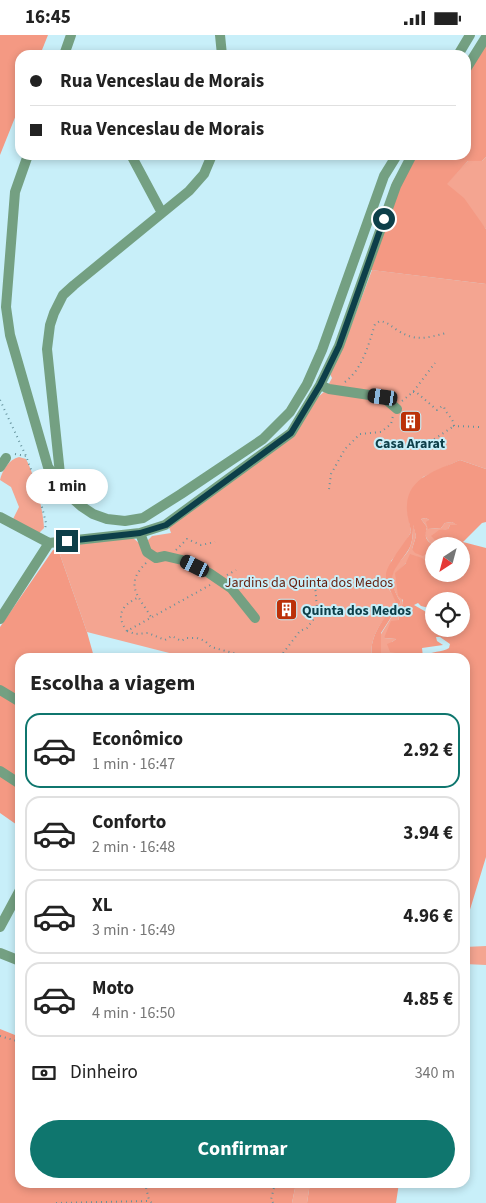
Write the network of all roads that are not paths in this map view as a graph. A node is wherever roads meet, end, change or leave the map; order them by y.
1 (72, 35) edge
2 (220, 35) edge
3 (470, 35) edge
4 (486, 37) edge
5 (66, 50) edge
6 (222, 50) edge
7 (461, 50) edge
8 (471, 61) edge
9 (26, 160) edge
10 (135, 160) edge
11 (210, 160) edge
12 (394, 160) edge
13 (409, 160) edge
14 (162, 213) junction
15 (320, 385) junction
16 (396, 408) road end
17 (67, 489) junction
18 (0, 517) edge
19 (140, 533) junction
20 (46, 541) junction
21 (256, 618) dead end
22 (0, 619) edge
23 (0, 691) edge
24 (15, 699) edge
25 (0, 771) edge
26 (15, 781) edge
27 (15, 899) edge
28 (0, 927) edge
29 (0, 953) edge
30 (15, 959) edge

1 - 5 street
2 - 6 street
3 - 7 street
4 - 8 street
9 - 17 street
10 - 14 street
11 - 14 street
12 - 17 street
13 - 15 street
14 - 17 street
15 - 16 street
15 - 19 street
18 - 20 street
19 - 20 street
19 - 21 street
20 - 22 street
23 - 24 street
25 - 26 street
27 - 28 street
29 - 30 street

